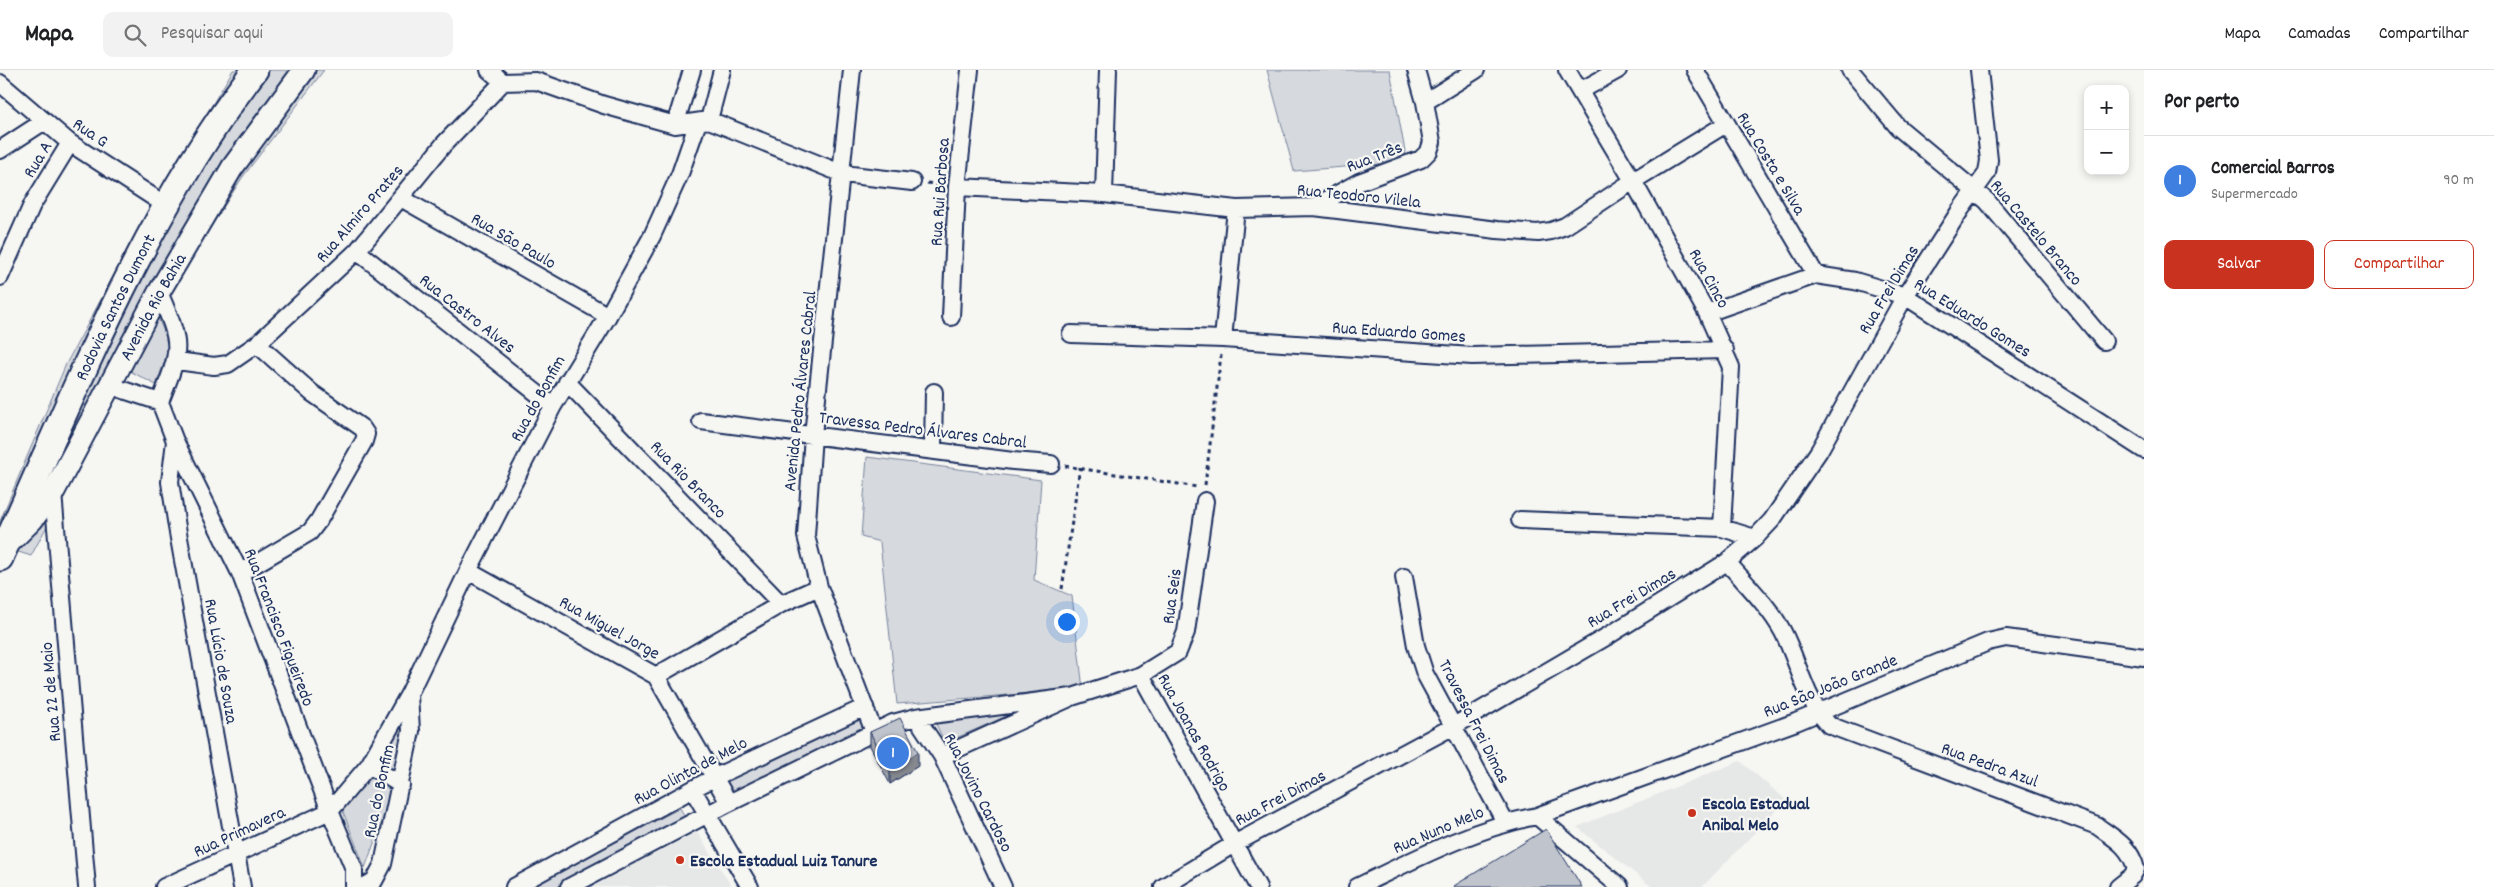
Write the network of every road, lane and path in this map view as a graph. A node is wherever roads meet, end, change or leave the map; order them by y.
1 (255, 70) edge
2 (304, 70) edge
3 (488, 70) edge
4 (692, 70) edge
5 (722, 70) edge
6 (852, 70) edge
7 (970, 70) edge
8 (1108, 70) edge
9 (1416, 70) edge
10 (1476, 70) edge
11 (1568, 70) edge
12 (1618, 70) edge
13 (1695, 70) edge
14 (1850, 70) edge
15 (1979, 70) edge
16 (540, 76) edge
17 (0, 82) edge
18 (504, 82) junction
19 (1580, 92) junction
20 (1425, 102) junction
21 (703, 121) junction
22 (43, 122) junction
23 (1726, 124) junction
24 (675, 125) junction
25 (70, 143) junction
26 (0, 150) edge
27 (842, 174) junction
28 (1633, 180) junction
29 (912, 182) joint
30 (957, 187) junction
31 (1976, 190) junction
32 (1104, 194) junction
33 (400, 198) junction
34 (167, 206) junction
35 (1314, 207) junction
36 (1236, 209) junction
37 (357, 251) junction
38 (1816, 275) junction
39 (0, 277) edge
40 (159, 292) junction
41 (1904, 296) junction
42 (1707, 313) junction
43 (608, 316) junction
44 (951, 317) dead end
45 (1071, 334) dead end
46 (1223, 340) junction
47 (2104, 341) dead end
48 (257, 344) junction
49 (1725, 350) junction
50 (177, 361) junction
51 (567, 382) junction
52 (111, 386) junction
53 (934, 392) dead end
54 (160, 402) junction
55 (553, 406) junction
56 (701, 421) dead end
57 (814, 435) junction
58 (175, 441) junction
59 (933, 449) junction
60 (2144, 450) edge
61 (1051, 464) dead end
62 (53, 493) junction
63 (1205, 494) junction
64 (1520, 520) dead end
65 (1722, 528) junction
66 (1755, 538) junction
67 (3, 552) edge
68 (1727, 562) junction
69 (468, 571) junction
70 (240, 573) junction
71 (1404, 577) dead end
72 (818, 587) junction
73 (1062, 589) dead end
74 (781, 604) junction
75 (2144, 657) edge
76 (1141, 674) junction
77 (656, 676) junction
78 (409, 694) junction
79 (1072, 697) junction
80 (864, 707) junction
81 (1817, 713) junction
82 (916, 717) junction
83 (1454, 726) junction
84 (874, 732) junction
85 (942, 756) junction
86 (369, 765) junction
87 (715, 777) junction
88 (401, 785) junction
89 (693, 790) junction
90 (728, 804) junction
91 (330, 811) junction
92 (709, 816) junction
93 (1538, 816) junction
94 (1505, 822) junction
95 (1234, 844) junction
96 (237, 854) junction
97 (354, 869) junction
98 (372, 885) edge
99 (87, 887) edge
100 (164, 887) edge
101 (242, 887) edge
102 (354, 887) edge
103 (514, 887) edge
104 (569, 887) edge
105 (750, 887) edge
106 (1003, 887) edge
107 (1163, 887) edge
108 (1258, 887) edge
109 (1357, 887) edge
110 (1620, 887) edge
111 (2118, 887) edge

1 - 34 highway, Rodovia Santos Dumont
2 - 40 main road, Avenida Rio Bahia
3 - 18 street
4 - 24 street
5 - 21 street, Rua do Bonfim
6 - 27 street, Avenida Pedro Álvares Cabral
7 - 30 street, Rua Rui Barbosa
8 - 32 street
9 - 20 street, Rua Três
10 - 20 street
11 - 19 street, Rua Cinco
12 - 19 street
13 - 23 street, Rua Costa e Silva
14 - 31 street, Rua Castelo Branco
15 - 31 street, Rua Frei Dimas
16 - 18 street
16 - 24 street
17 - 22 street, Rua G
18 - 33 street, Rua Almiro Prates
19 - 28 street, Rua Cinco
20 - 35 street, Rua Três
21 - 24 street
21 - 27 street
21 - 43 street, Rua do Bonfim
22 - 25 street, Rua G
22 - 26 street
23 - 28 street, Rua Teodoro Vilela
23 - 38 street, Rua Costa e Silva
25 - 34 street, Rua G
25 - 39 street, Rua A
27 - 29 street
27 - 57 street, Avenida Pedro Álvares Cabral
28 - 35 street, Rua Teodoro Vilela
28 - 42 street, Rua Cinco
29 - 30 path
30 - 32 street, Rua Teodoro Vilela
30 - 44 street, Rua Rui Barbosa
31 - 41 street, Rua Frei Dimas
31 - 47 street, Rua Castelo Branco
32 - 36 street, Rua Teodoro Vilela
33 - 37 street, Rua Almiro Prates
33 - 43 street, Rua São Paulo
34 - 67 highway, Rodovia Santos Dumont
35 - 36 street, Rua Teodoro Vilela
36 - 46 street
37 - 48 street, Rua Almiro Prates
37 - 55 street, Rua Castro Alves
38 - 41 street, Rua Eduardo Gomes
38 - 42 street, Rua Eduardo Gomes
40 - 50 street
40 - 52 main road, Avenida Rio Bahia
41 - 60 street, Rua Eduardo Gomes
41 - 66 street, Rua Frei Dimas
42 - 49 street, Rua Cinco
43 - 51 street, Rua do Bonfim
45 - 46 street, Rua Eduardo Gomes
46 - 49 street, Rua Eduardo Gomes
46 - 63 path
48 - 50 street, Rua Almiro Prates
48 - 70 street
49 - 65 street, Rua Cinco
50 - 54 street
51 - 55 street, Rua do Bonfim
51 - 74 street, Rua Rio Branco
52 - 54 street
52 - 62 main road, Avenida Rio Bahia
53 - 59 street
54 - 58 street, Rua Francisco Figueiredo
55 - 69 street, Rua do Bonfim
56 - 57 street, Travessa Pedro Álvares Cabral
57 - 59 street, Travessa Pedro Álvares Cabral
57 - 72 street, Avenida Pedro Álvares Cabral
58 - 70 street, Rua Francisco Figueiredo
58 - 96 street, Rua Lúcio de Souza
59 - 61 street, Travessa Pedro Álvares Cabral
62 - 67 main road, Avenida Rio Bahia
62 - 99 street, Rua 22 de Maio
63 - 73 path
63 - 76 street, Rua Seis
64 - 65 street
65 - 66 street
66 - 68 street, Rua Frei Dimas
68 - 81 street
68 - 83 street, Rua Frei Dimas
69 - 77 street, Rua Miguel Jorge
69 - 78 street, Rua do Bonfim
70 - 91 street, Rua Francisco Figueiredo
71 - 83 street, Travessa Frei Dimas
72 - 74 street
72 - 80 street, Avenida Pedro Álvares Cabral
74 - 77 street
75 - 81 street, Rua São João Grande
76 - 79 street
76 - 95 street, Rua Joanas Rodrigo
77 - 87 street, Rua Miguel Jorge
78 - 86 street, Rua do Bonfim
78 - 88 street, Rua do Bonfim
79 - 82 street
79 - 85 street
80 - 84 street
80 - 87 street, Rua Olinta de Melo
81 - 93 street, Rua São João Grande
81 - 111 street, Rua Pedra Azul
82 - 84 street
82 - 85 street, Rua Jovino Cardoso
83 - 94 street, Travessa Frei Dimas
83 - 95 street, Rua Frei Dimas
84 - 90 street
85 - 106 street, Rua Jovino Cardoso
86 - 88 street
86 - 91 street, Rua do Bonfim
87 - 89 street, Rua Olinta de Melo
87 - 90 street, Rua Miguel Jorge
88 - 98 street, Rua do Bonfim
89 - 92 street
89 - 103 street, Rua Olinta de Melo
90 - 92 street
91 - 96 street, Rua Primavera
91 - 97 street, Rua Francisco Figueiredo
92 - 104 street
92 - 105 street
93 - 94 street, Rua Nuno Melo
93 - 110 street
94 - 109 street, Rua Nuno Melo
95 - 107 street, Rua Frei Dimas
95 - 108 street, Rua Joanas Rodrigo
96 - 100 street, Rua Primavera
96 - 101 street, Rua Lúcio de Souza
97 - 98 street
97 - 102 street, Rua Francisco Figueiredo

